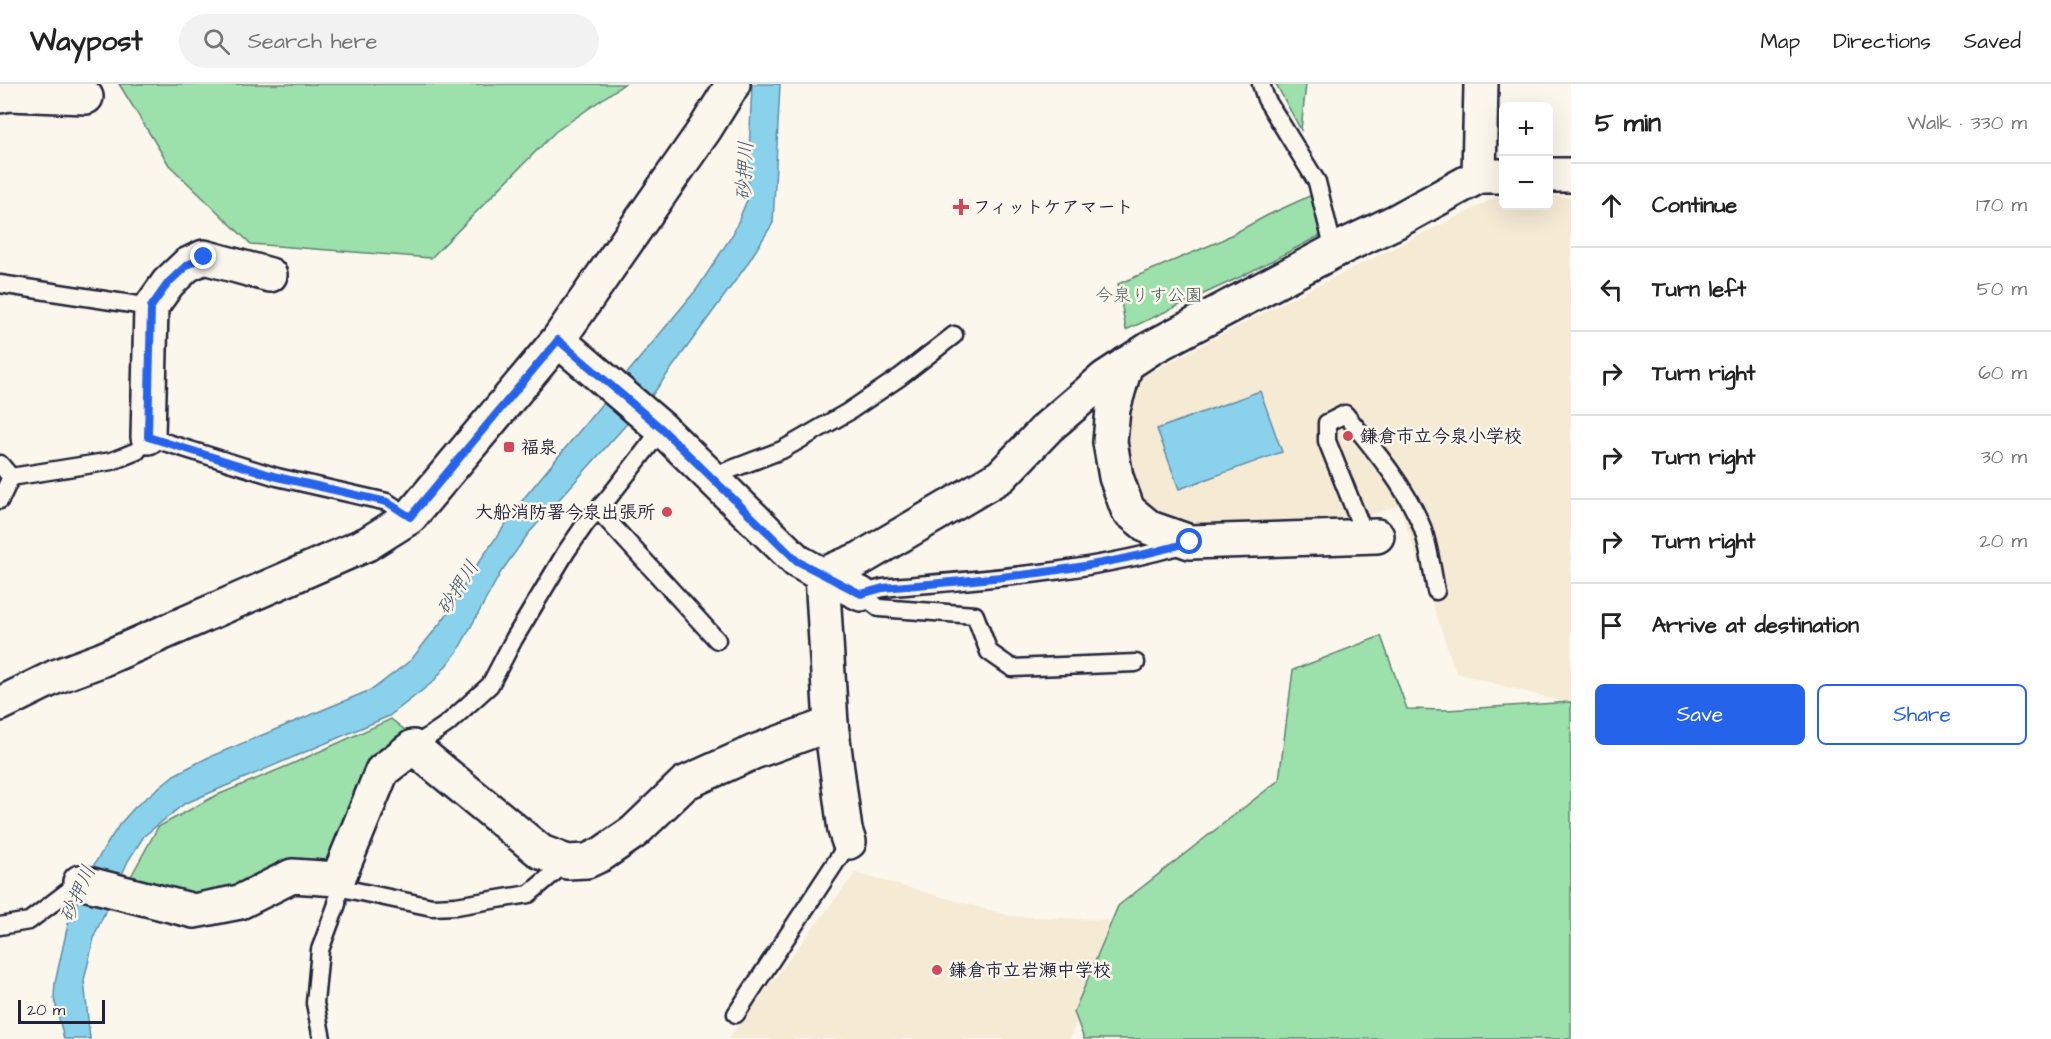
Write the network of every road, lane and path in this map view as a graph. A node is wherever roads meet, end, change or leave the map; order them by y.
1 (733, 84) edge
2 (1261, 84) edge
3 (1481, 84) edge
4 (0, 96) edge
5 (86, 98) dead end
6 (1553, 175) edge
7 (1571, 175) edge
8 (1491, 176) edge
9 (1334, 251) junction
10 (270, 275) dead end
11 (0, 284) edge
12 (151, 307) junction
13 (954, 335) dead end
14 (558, 340) junction
15 (1126, 364) junction
16 (652, 421) junction
17 (148, 437) junction
18 (0, 464) edge
19 (11, 477) junction
20 (711, 477) junction
21 (0, 500) edge
22 (598, 510) junction
23 (410, 517) junction
24 (1371, 536) joint
25 (1190, 542) junction
26 (822, 575) junction
27 (1436, 591) dead end
28 (861, 594) junction
29 (717, 640) dead end
30 (1136, 663) dead end
31 (0, 704) edge
32 (831, 724) junction
33 (413, 747) junction
34 (849, 842) joint
35 (567, 862) junction
36 (80, 882) joint
37 (338, 883) junction
38 (0, 926) edge
39 (736, 1014) dead end
40 (322, 1039) edge

1 - 14 street
2 - 9 lane
3 - 8 street
4 - 5 street
6 - 7 street
8 - 9 street
9 - 15 street
10 - 12 street
11 - 12 lane
12 - 17 street
13 - 20 lane
14 - 16 street
14 - 23 street
15 - 25 street
15 - 26 street
16 - 20 street
16 - 22 lane
17 - 19 lane
17 - 23 lane
18 - 19 lane
19 - 21 lane
20 - 26 street
22 - 29 lane
22 - 33 lane
23 - 31 street
24 - 25 street
24 - 27 lane
25 - 28 lane
26 - 28 street
26 - 32 street
28 - 30 lane
32 - 34 street
32 - 35 street
33 - 35 street
33 - 37 street
34 - 39 lane
35 - 37 lane
36 - 37 street
36 - 38 lane
37 - 40 lane

